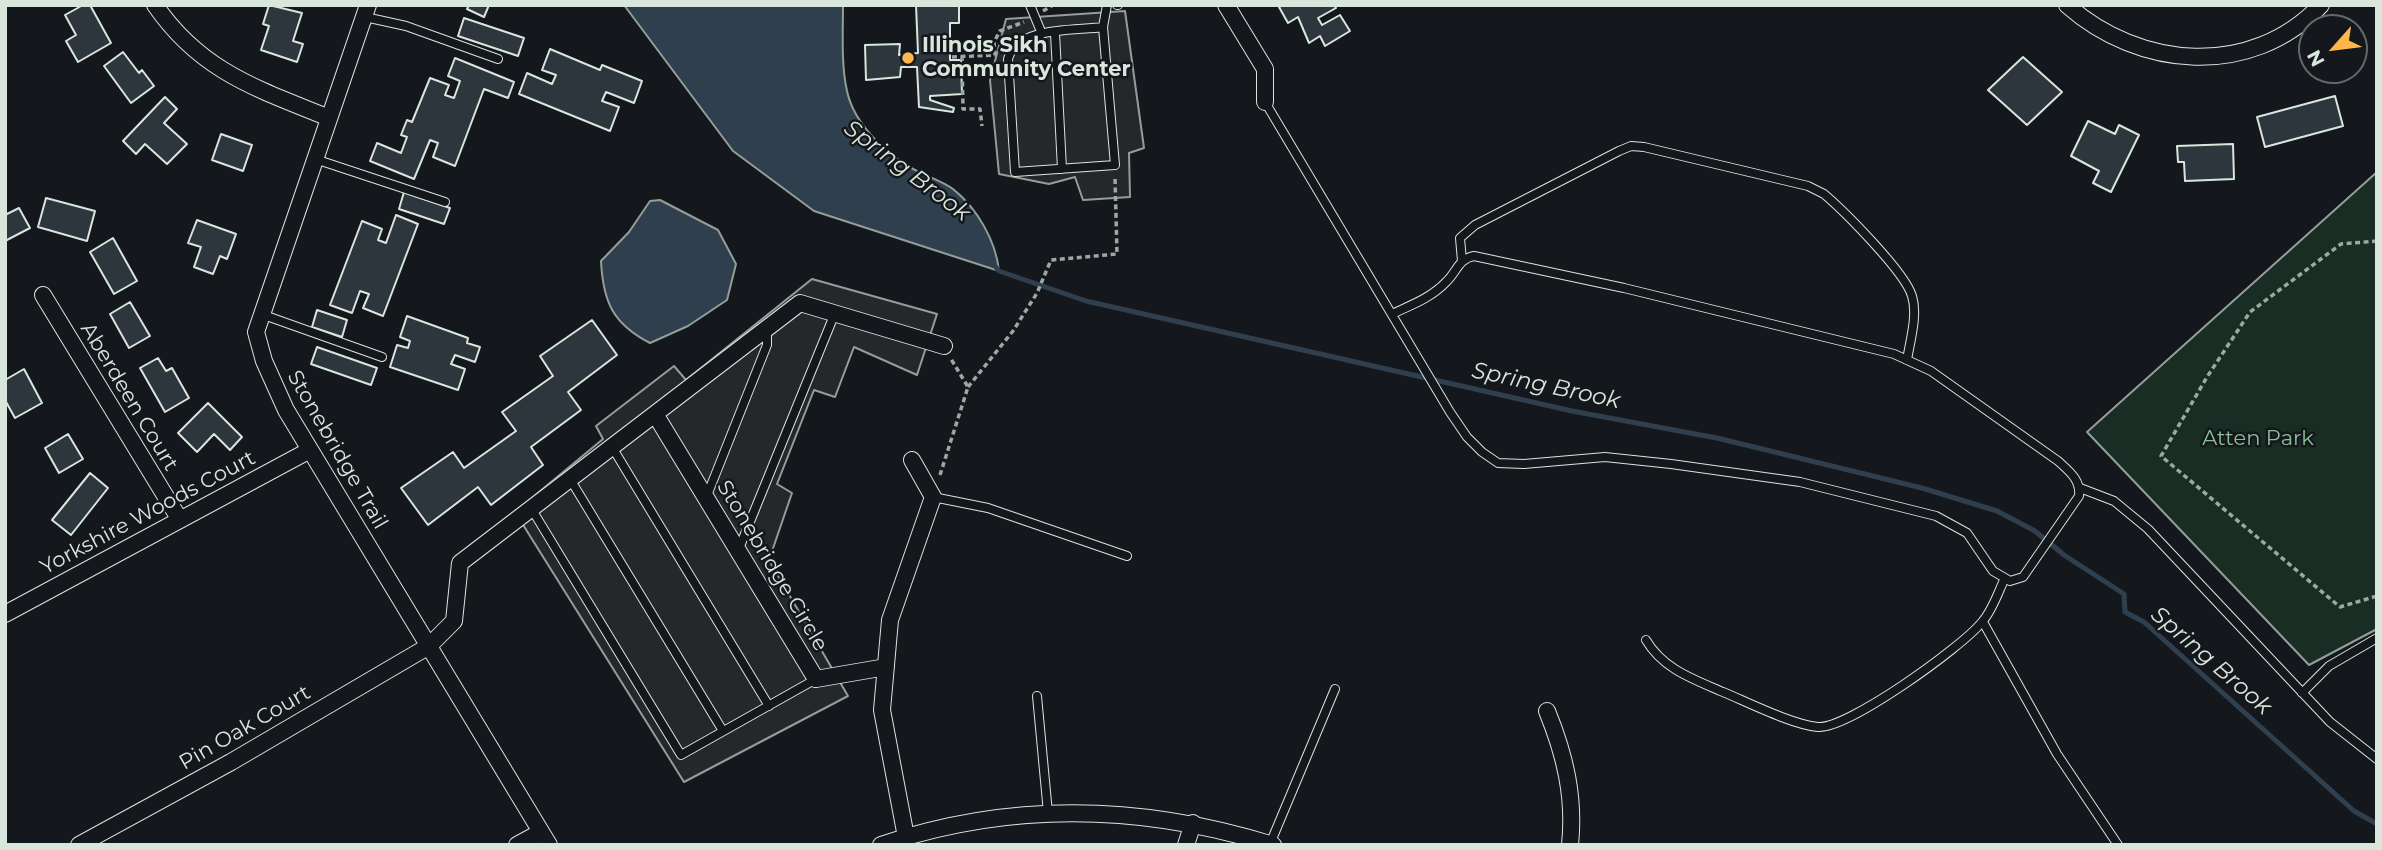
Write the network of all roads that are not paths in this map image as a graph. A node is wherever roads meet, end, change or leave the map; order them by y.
1 (155, 5) edge
2 (1030, 5) edge
3 (1107, 5) edge
4 (1226, 5) edge
5 (2067, 5) edge
6 (2321, 5) edge
7 (367, 11) edge
8 (1103, 27) junction
9 (1055, 33) junction
10 (1042, 34) junction
11 (498, 60) dead end
12 (1265, 102) joint
13 (329, 118) junction
14 (315, 159) junction
15 (1062, 169) junction
16 (445, 201) dead end
17 (1462, 261) junction
18 (43, 295) dead end
19 (835, 313) junction
20 (261, 314) junction
21 (1392, 314) junction
22 (767, 328) junction
23 (944, 346) road end
24 (382, 358) dead end
25 (1907, 360) junction
26 (655, 414) junction
27 (612, 447) junction
28 (310, 450) junction
29 (912, 460) dead end
30 (570, 479) junction
31 (2080, 488) junction
32 (933, 497) junction
33 (706, 498) junction
34 (531, 508) junction
35 (180, 520) junction
36 (738, 551) junction
37 (1127, 556) dead end
38 (2004, 580) junction
39 (5, 614) edge
40 (1983, 622) junction
41 (2377, 638) edge
42 (1646, 640) dead end
43 (429, 646) junction
44 (886, 667) junction
45 (816, 679) junction
46 (1335, 689) dead end
47 (2302, 693) junction
48 (1037, 696) dead end
49 (769, 706) junction
50 (1547, 711) dead end
51 (723, 731) junction
52 (2377, 759) edge
53 (1048, 813) junction
54 (1192, 823) junction
55 (906, 836) junction
56 (545, 838) edge
57 (1238, 840) edge
58 (1272, 844) edge
59 (79, 845) edge
60 (517, 845) edge
61 (881, 845) edge
62 (1186, 845) edge
63 (1570, 845) edge
64 (2118, 845) edge

1 - 13 street
2 - 10 lane
3 - 8 lane
4 - 12 street
5 - 6 street
7 - 11 lane
7 - 13 street, Stonebridge Trail
8 - 9 lane
8 - 15 lane
9 - 10 lane
9 - 15 lane
10 - 15 lane
12 - 21 lane
13 - 14 street, Stonebridge Trail
14 - 16 lane
14 - 20 street, Stonebridge Trail
17 - 21 lane
17 - 25 lane
17 - 25 lane
18 - 35 street, Aberdeen Court
19 - 22 street
19 - 23 street
19 - 36 lane
20 - 24 lane
20 - 28 street, Stonebridge Trail
21 - 38 lane
22 - 26 street
22 - 33 lane
25 - 31 lane
26 - 27 street
26 - 33 street, Stonebridge Circle
27 - 30 street
27 - 49 lane
28 - 35 street, Yorkshire Woods Court
28 - 43 street, Stonebridge Trail
29 - 32 street
30 - 34 street
30 - 51 lane
31 - 38 lane
31 - 47 lane
32 - 37 lane
32 - 44 street
33 - 36 street, Stonebridge Circle
34 - 43 street
34 - 51 lane
35 - 39 street, Yorkshire Woods Court
36 - 45 street, Stonebridge Circle
38 - 40 lane
40 - 42 lane
40 - 64 lane
41 - 47 lane
43 - 56 street, Stonebridge Trail
43 - 59 street, Pin Oak Court
44 - 45 street, Stonebridge Circle
44 - 55 street
45 - 49 lane
46 - 58 lane
47 - 52 lane
48 - 53 lane
49 - 51 lane
50 - 63 street
53 - 54 street
53 - 55 street
54 - 57 street
54 - 62 street
55 - 61 street
56 - 60 street
57 - 58 street

